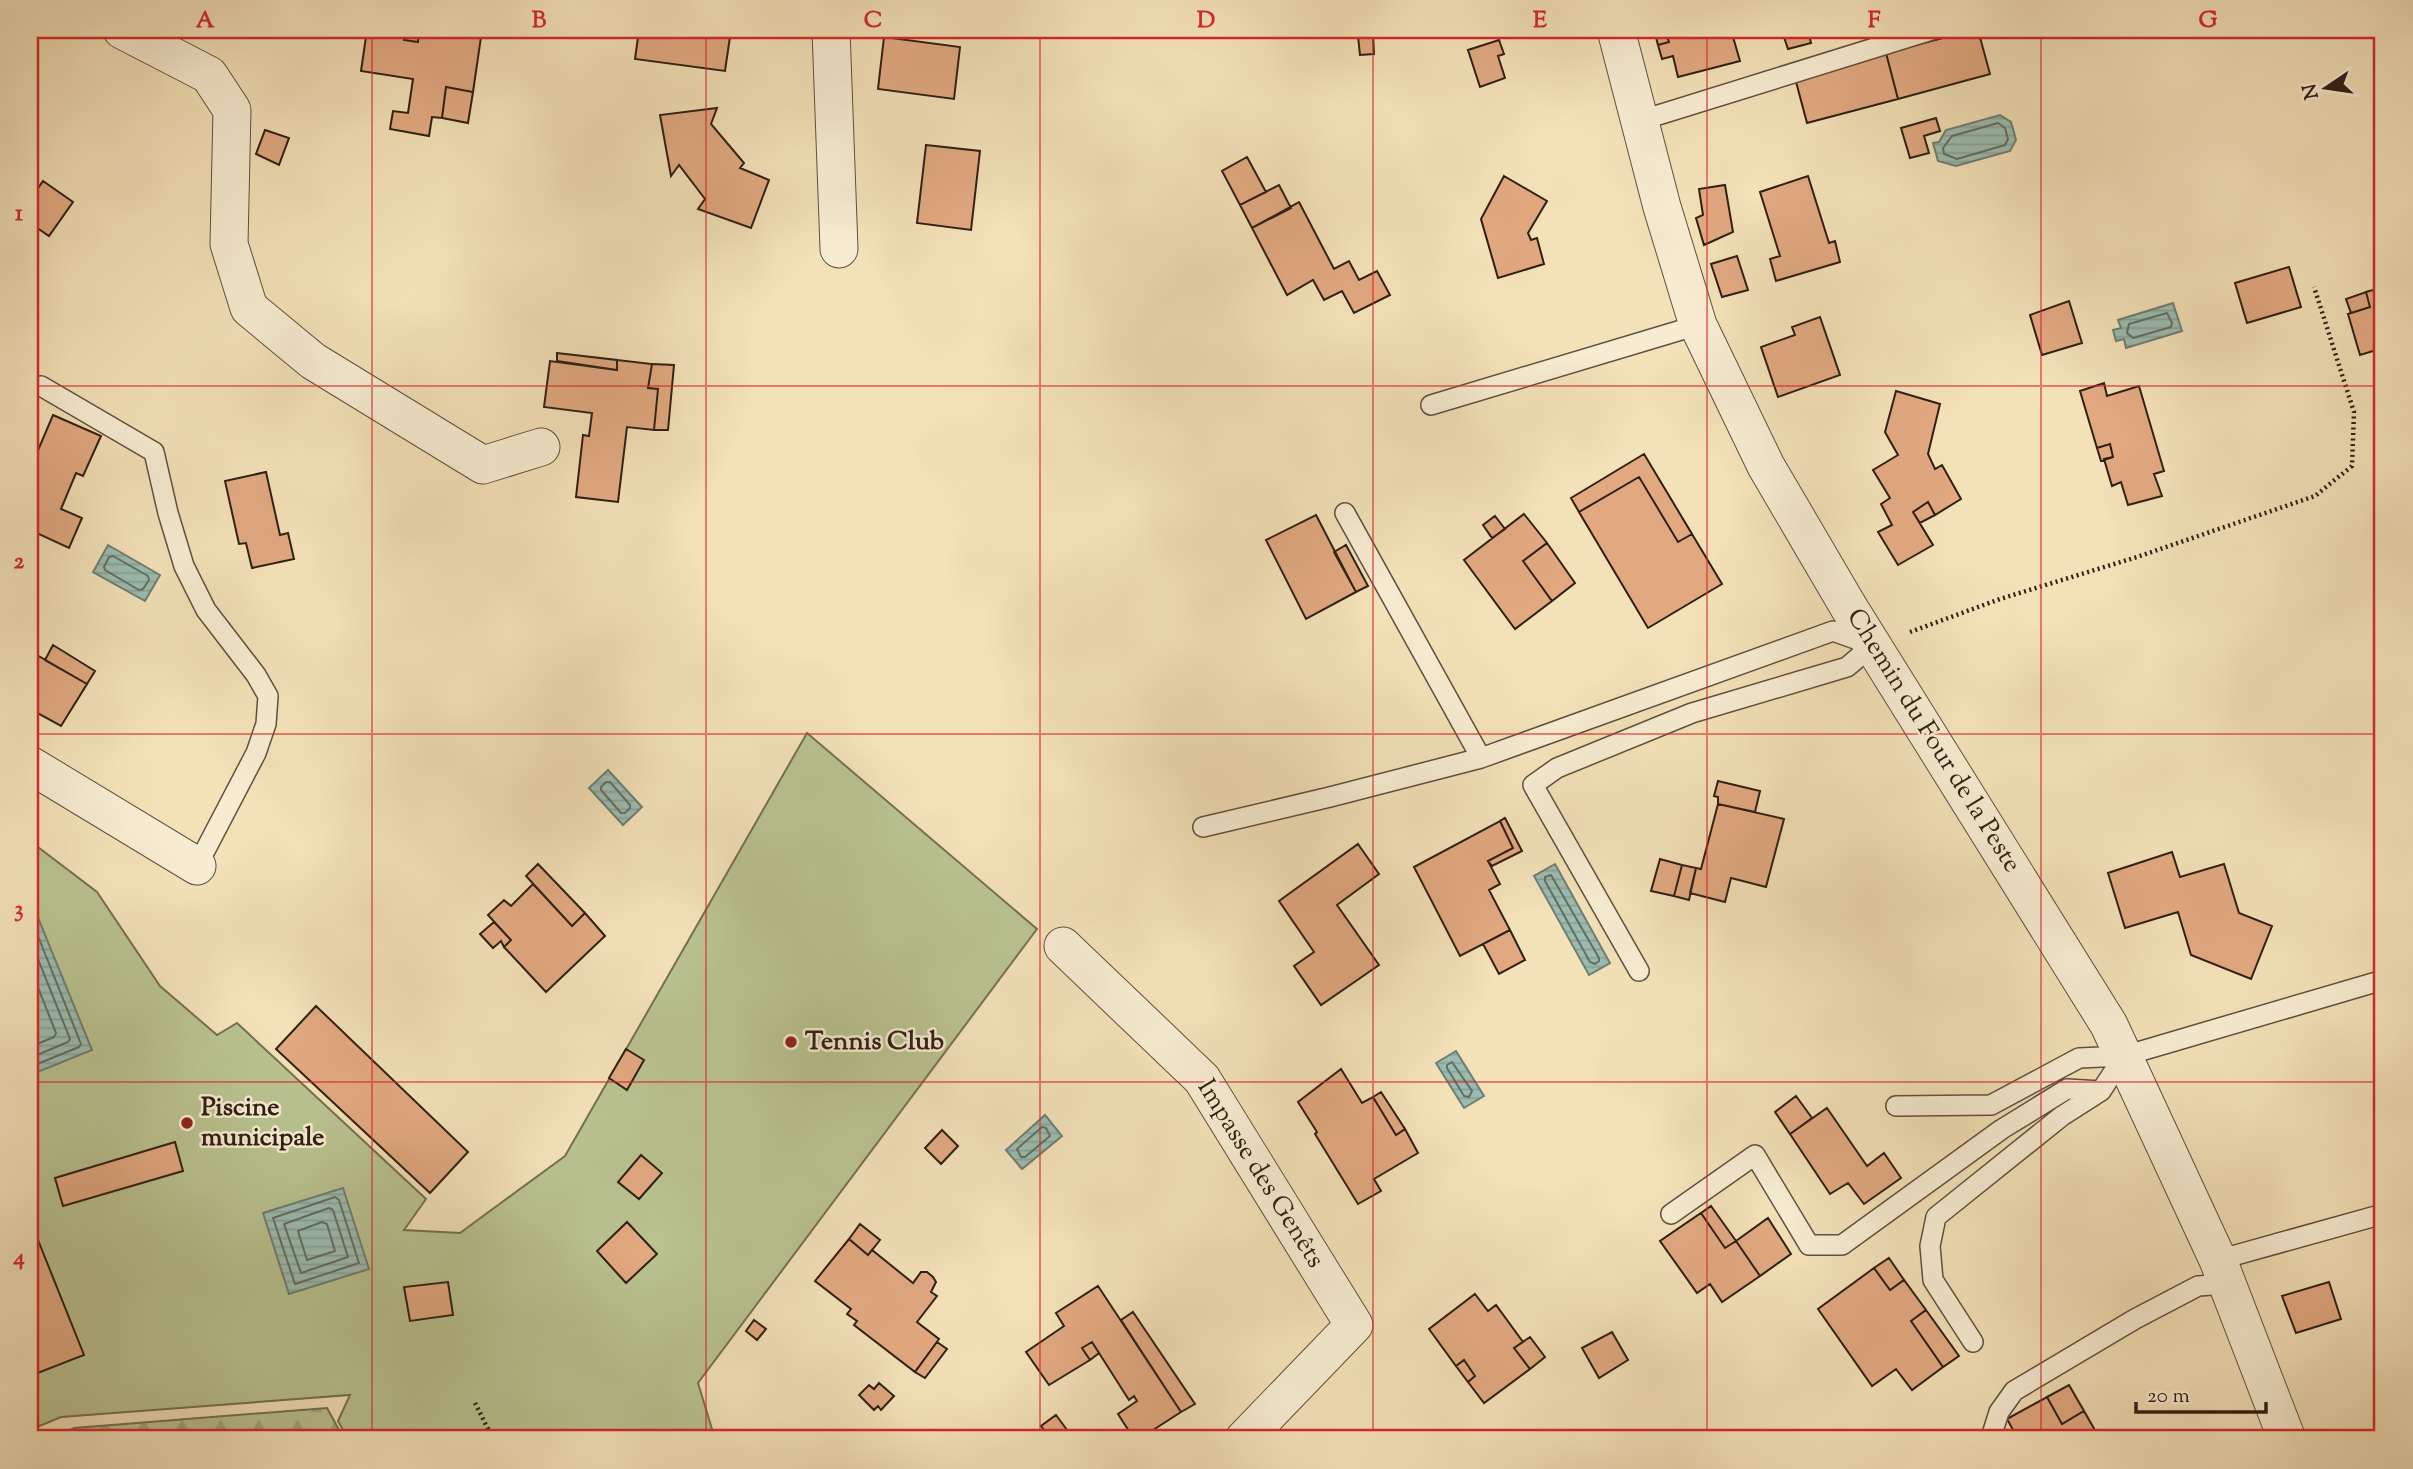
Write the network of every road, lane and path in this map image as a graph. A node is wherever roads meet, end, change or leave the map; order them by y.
1 (122, 30) edge
2 (831, 30) edge
3 (1616, 30) edge
4 (1932, 30) edge
5 (1639, 121) junction
6 (839, 249) dead end
7 (2314, 287) dead end
8 (1698, 325) junction
9 (41, 386) dead end
10 (1431, 405) dead end
11 (541, 447) dead end
12 (1345, 513) dead end
13 (1873, 645) junction
14 (1480, 758) junction
15 (30, 765) edge
16 (1203, 827) dead end
17 (197, 866) joint
18 (1063, 946) dead end
19 (1639, 971) dead end
20 (2383, 980) edge
21 (2124, 1056) junction
22 (2101, 1091) junction
23 (1896, 1106) dead end
24 (1671, 1214) dead end
25 (2383, 1214) edge
26 (2223, 1272) junction
27 (1973, 1342) dead end
28 (475, 1403) dead end
29 (494, 1439) edge
30 (1244, 1439) edge
31 (1996, 1439) edge
32 (2287, 1439) edge

1 - 11 street
2 - 6 street
3 - 5 street, Chemin du Four de la Peste
4 - 5 lane
5 - 8 street, Chemin du Four de la Peste
7 - 13 path
8 - 10 lane
8 - 13 street, Chemin du Four de la Peste
9 - 17 lane
12 - 14 lane
13 - 14 lane
13 - 19 lane
13 - 21 street, Chemin du Four de la Peste
14 - 16 lane
15 - 17 street
18 - 30 street, Impasse des Genêts
20 - 21 lane
21 - 22 lane
21 - 23 lane
21 - 26 street, Chemin du Four de la Peste
22 - 24 lane
22 - 27 lane
25 - 26 lane
26 - 31 lane
26 - 32 street, Chemin du Four de la Peste
28 - 29 path

